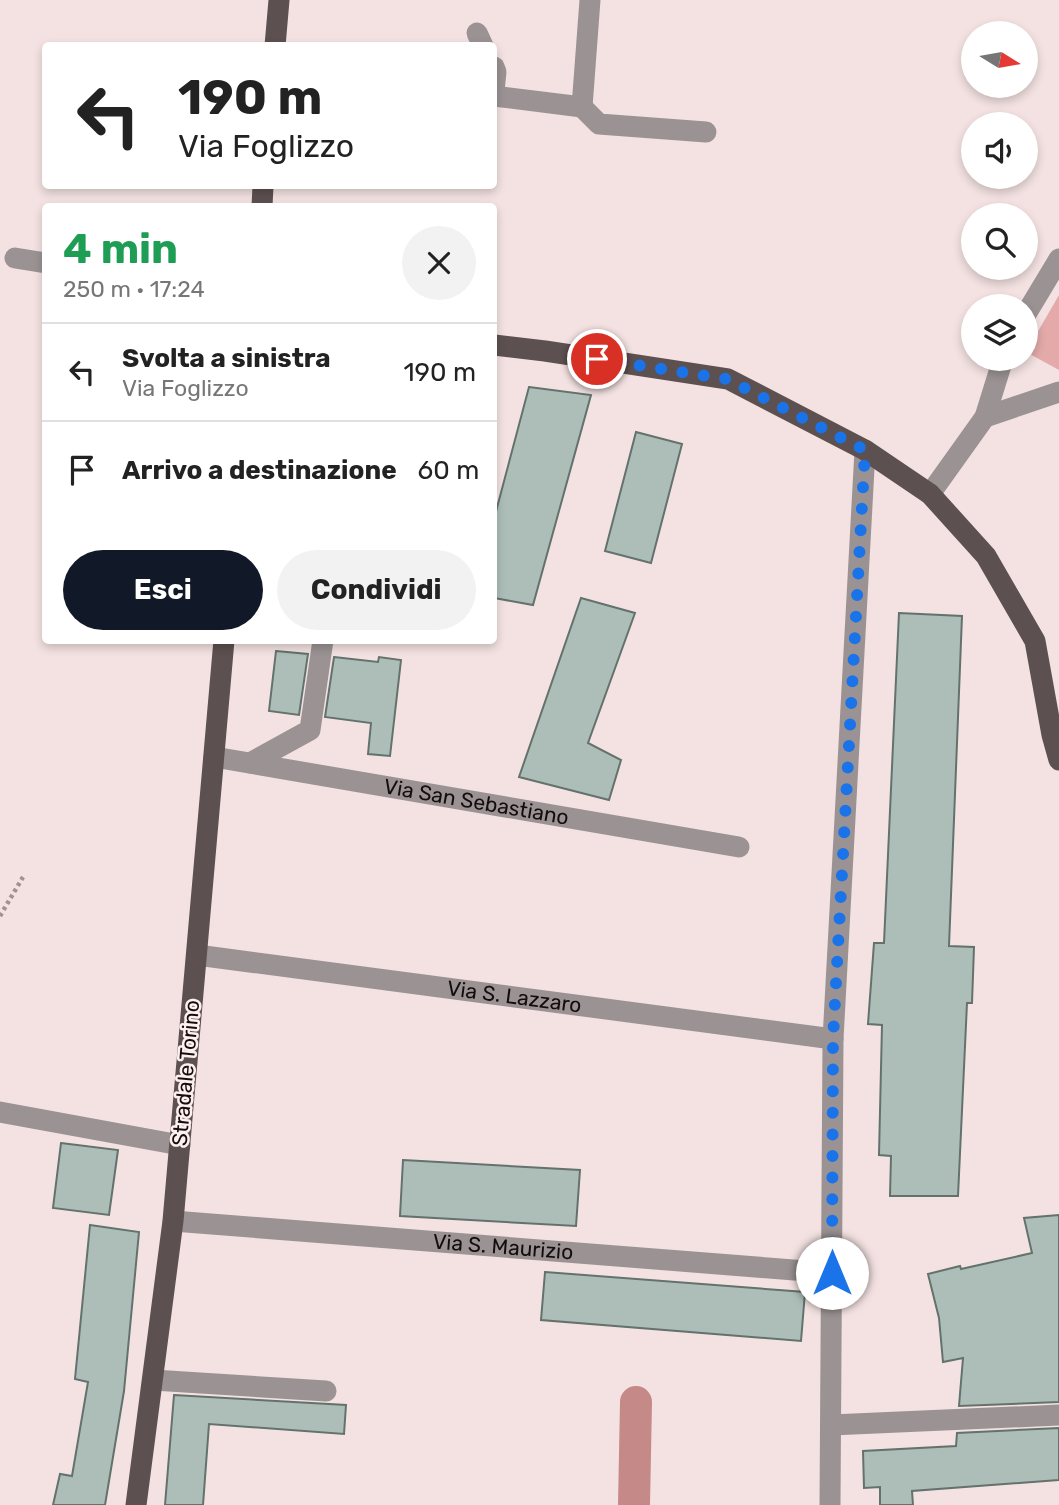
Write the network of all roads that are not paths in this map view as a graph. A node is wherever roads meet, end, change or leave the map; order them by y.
1 (279, 0) edge
2 (590, 0) edge
3 (275, 42) edge
4 (497, 94) edge
5 (582, 107) junction
6 (706, 132) dead end
7 (15, 258) dead end
8 (1059, 259) edge
9 (42, 262) edge
10 (1038, 294) edge
11 (497, 345) edge
12 (999, 371) edge
13 (1059, 391) edge
14 (985, 417) junction
15 (865, 450) junction
16 (930, 494) junction
17 (224, 644) edge
18 (322, 644) edge
19 (214, 757) junction
20 (1059, 760) edge
21 (250, 763) junction
22 (739, 847) dead end
23 (197, 955) junction
24 (833, 1039) junction
25 (0, 1112) edge
26 (180, 1145) junction
27 (173, 1221) junction
28 (832, 1273) junction
29 (153, 1380) junction
30 (326, 1391) dead end
31 (1059, 1415) edge
32 (831, 1425) junction
33 (136, 1505) edge
34 (830, 1505) edge

1 - 3 main road
2 - 5 street
4 - 5 street
5 - 6 street
7 - 9 street
8 - 10 street
11 - 15 main road
12 - 14 street
13 - 14 street
14 - 16 street
15 - 16 main road
15 - 24 street
16 - 20 main road
17 - 19 main road, Stradale Torino
18 - 21 street
19 - 21 street, Via San Sebastiano
19 - 23 main road, Stradale Torino
21 - 22 street, Via San Sebastiano
23 - 24 street, Via S. Lazzaro
23 - 26 main road, Stradale Torino
24 - 28 street
25 - 26 street
26 - 27 main road, Stradale Torino
27 - 28 street, Via S. Maurizio
27 - 29 main road, Stradale Torino
28 - 32 street
29 - 30 street
29 - 33 main road, Stradale Torino
31 - 32 street
32 - 34 street

